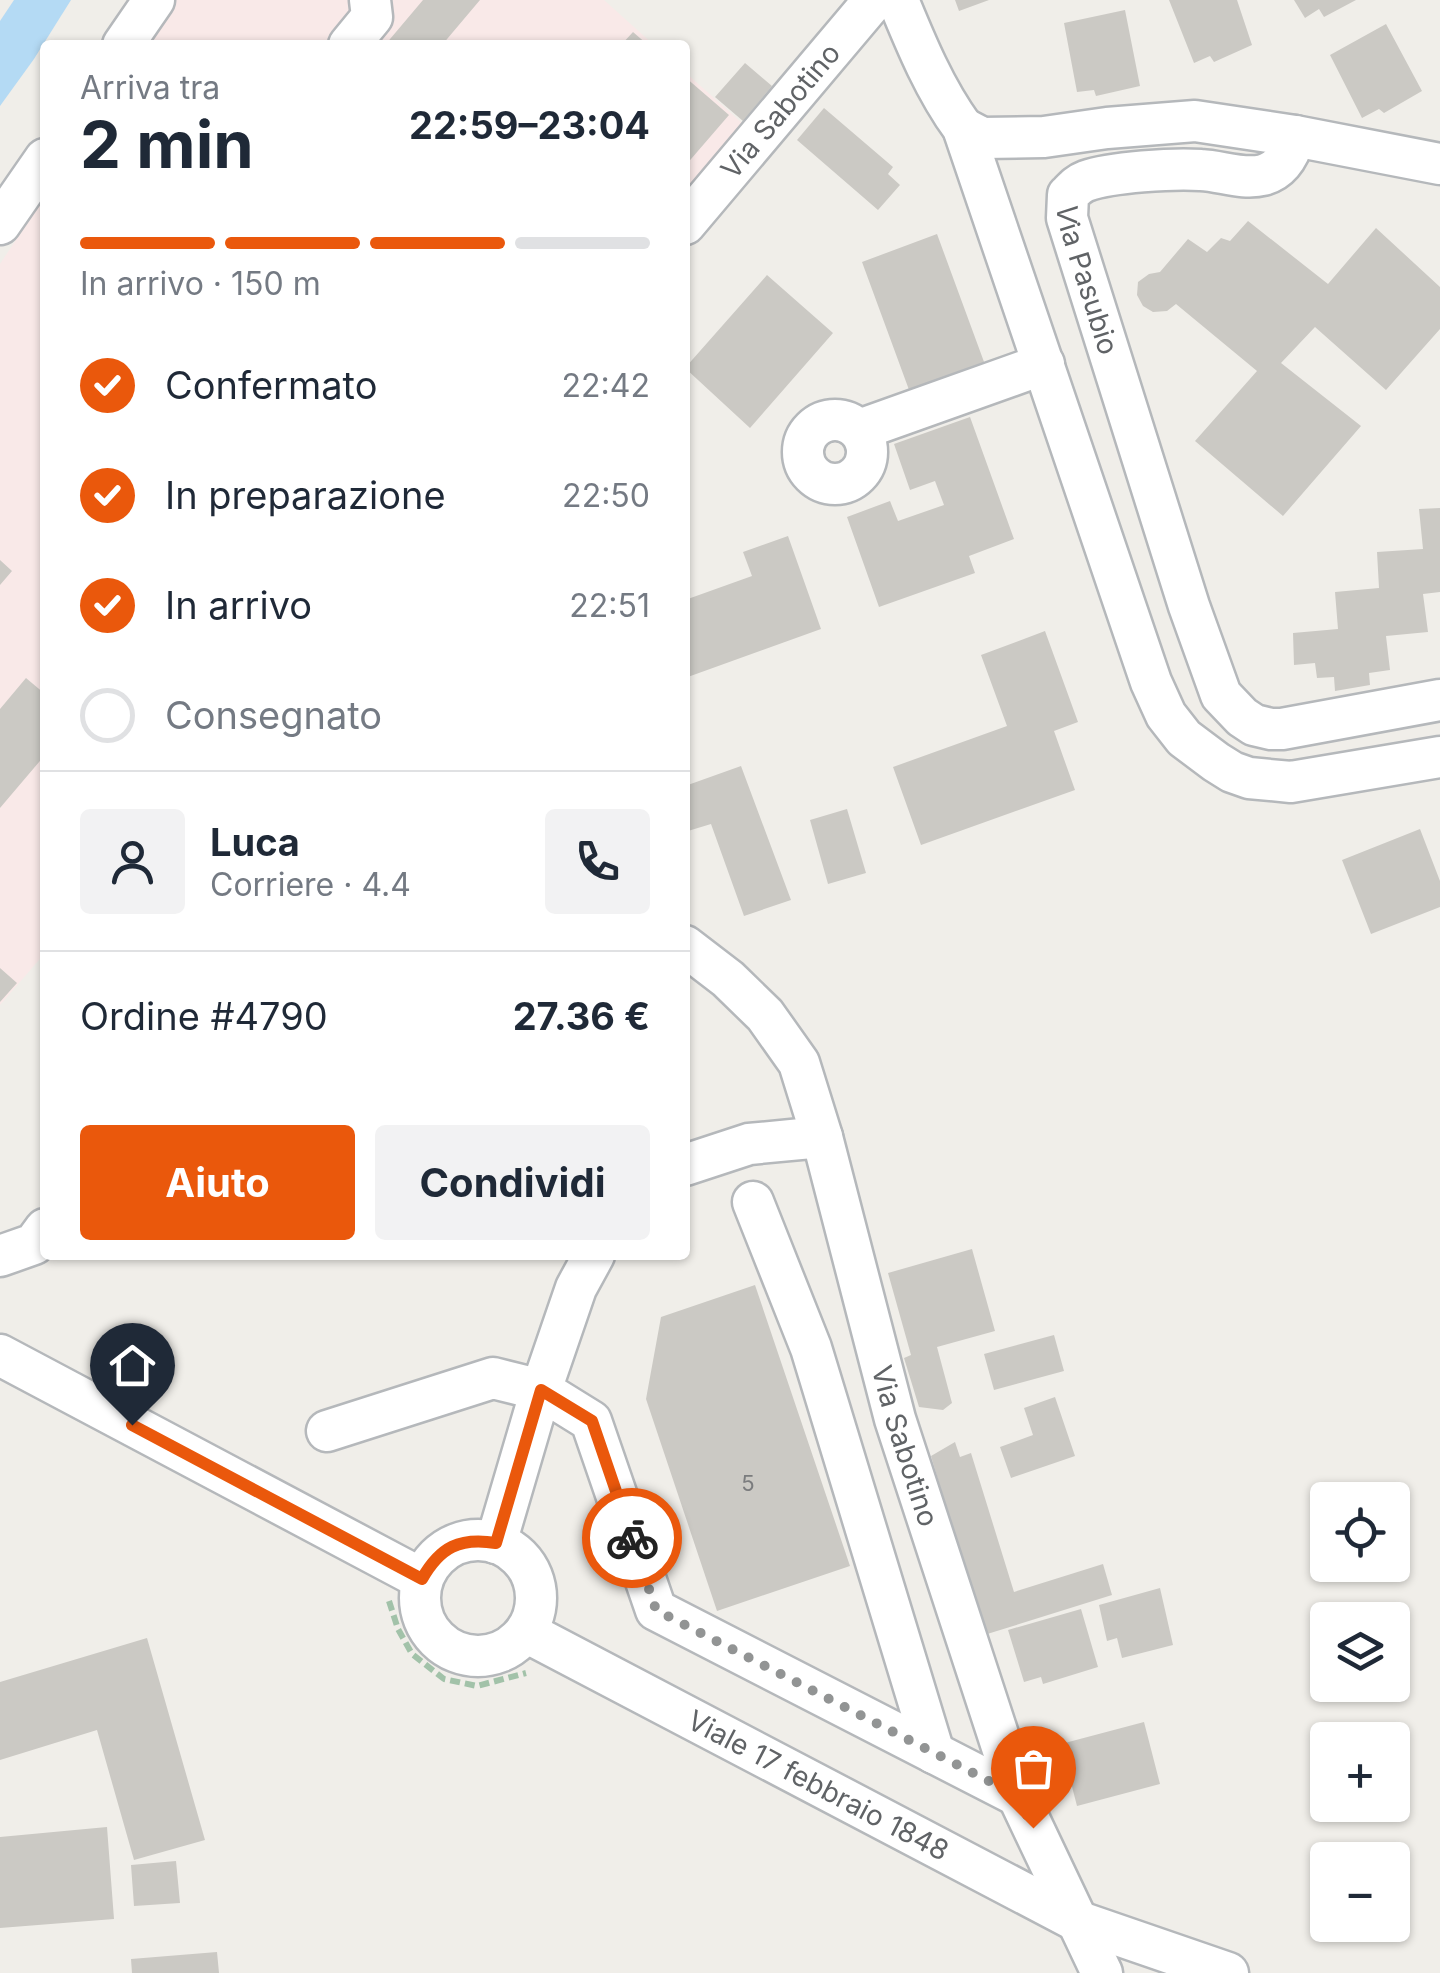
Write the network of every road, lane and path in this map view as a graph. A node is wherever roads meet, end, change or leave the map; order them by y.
1 (154, 0) edge
2 (370, 0) edge
3 (874, 0) edge
4 (898, 0) edge
5 (126, 40) edge
6 (353, 40) edge
7 (963, 128) junction
8 (1295, 136) junction
9 (1440, 164) edge
10 (40, 165) edge
11 (690, 218) edge
12 (0, 224) edge
13 (1044, 364) junction
14 (859, 430) dead end
15 (1188, 606) junction
16 (1133, 624) junction
17 (1440, 700) edge
18 (1440, 757) edge
19 (690, 950) edge
20 (822, 1137) junction
21 (690, 1163) edge
22 (753, 1202) dead end
23 (40, 1236) edge
24 (0, 1256) edge
25 (40, 1257) edge
26 (591, 1260) edge
27 (0, 1264) edge
28 (0, 1355) edge
29 (541, 1390) junction
30 (327, 1431) dead end
31 (496, 1543) junction
32 (422, 1579) junction
33 (526, 1632) junction
34 (934, 1753) junction
35 (1018, 1796) junction
36 (1077, 1921) junction
37 (1102, 1973) edge
38 (1228, 1973) edge

1 - 5 street
2 - 6 street
3 - 11 street, Via Sabotino
4 - 7 street
7 - 8 street
7 - 13 street
8 - 9 street
8 - 15 street, Via Pasubio
10 - 12 street
13 - 14 street
13 - 16 street
15 - 16 street
15 - 17 street, Via Pasubio
16 - 18 street
19 - 20 street, Via Sabotino
20 - 21 street
20 - 35 street, Via Sabotino
22 - 34 street
23 - 24 street
25 - 27 street
26 - 29 street
28 - 32 street
29 - 30 street
29 - 31 street
29 - 34 street
31 - 32 street
31 - 33 street
32 - 33 street
33 - 36 street, Viale 17 febbraio 1848
34 - 35 street
35 - 36 street, Via Sabotino
36 - 37 street, Via Sabotino
36 - 38 street, Viale 17 febbraio 1848

